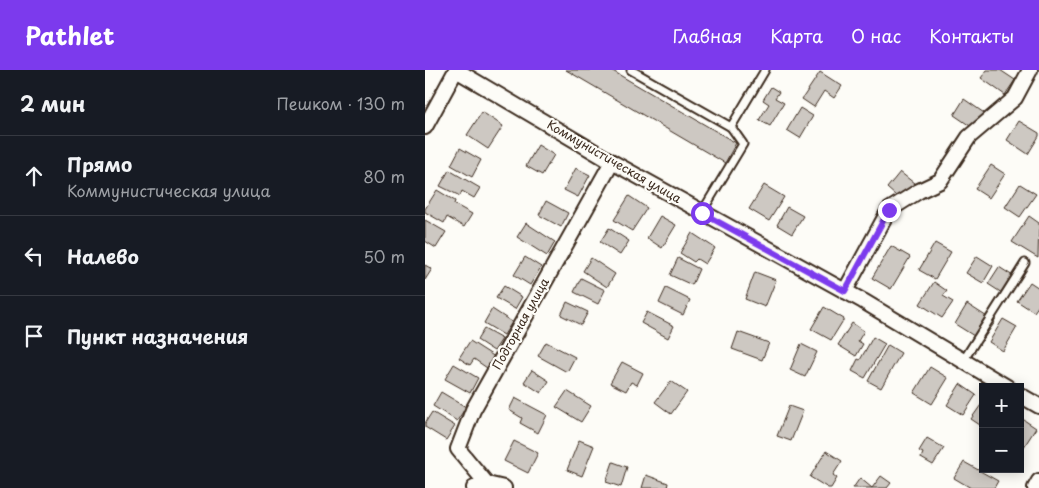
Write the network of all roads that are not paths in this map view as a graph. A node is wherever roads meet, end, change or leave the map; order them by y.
1 (456, 70) edge
2 (631, 70) edge
3 (765, 70) edge
4 (1030, 70) edge
5 (425, 126) edge
6 (731, 127) junction
7 (612, 162) junction
8 (702, 213) junction
9 (1025, 263) dead end
10 (845, 291) junction
11 (963, 361) junction
12 (1000, 383) edge
13 (1024, 397) edge
14 (1039, 406) edge
15 (1039, 481) edge
16 (481, 486) edge
17 (504, 488) edge
18 (1035, 488) edge

1 - 5 street
1 - 7 street, Коммунистическая улица
2 - 6 lane
3 - 6 lane
4 - 10 street
6 - 8 lane
7 - 8 street, Коммунистическая улица
7 - 16 street, Подгорная улица
8 - 10 street, Коммунистическая улица
9 - 11 lane
10 - 11 street, Коммунистическая улица
11 - 12 street, Коммунистическая улица
13 - 14 street
15 - 18 street
16 - 17 street

